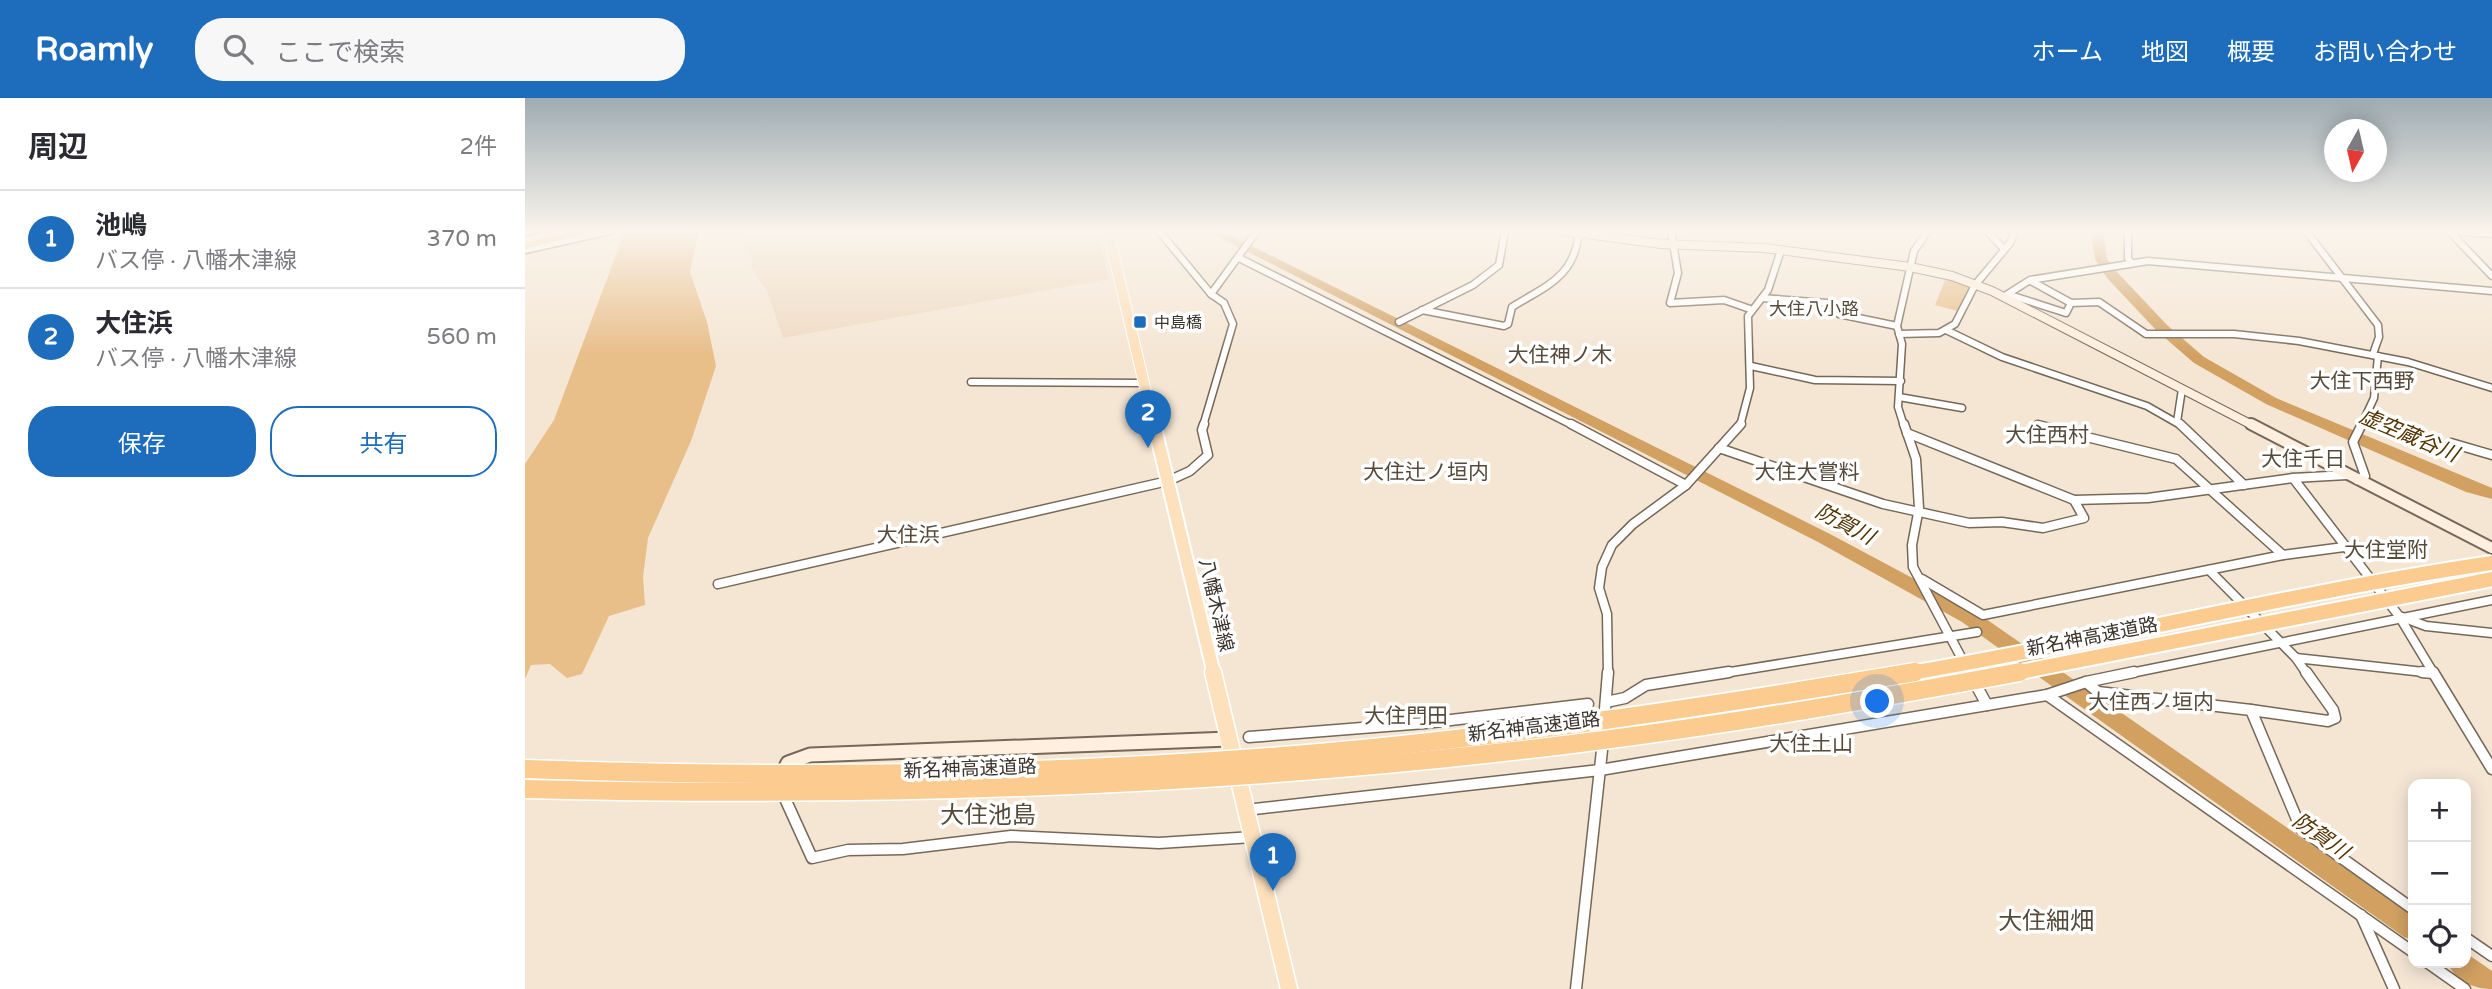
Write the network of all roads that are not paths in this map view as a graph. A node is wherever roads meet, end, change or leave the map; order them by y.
1 (1118, 273) edge
2 (1193, 273) edge
3 (1227, 273) edge
4 (1268, 273) edge
5 (1489, 273) edge
6 (1567, 273) edge
7 (1678, 273) edge
8 (1772, 273) edge
9 (1909, 273) edge
10 (1930, 273) edge
11 (1985, 273) edge
12 (2083, 273) edge
13 (2276, 273) edge
14 (2337, 273) edge
15 (2342, 279) junction
16 (2030, 280) junction
17 (1975, 285) junction
18 (2492, 291) edge
19 (1210, 294) junction
20 (2007, 296) junction
21 (1762, 298) junction
22 (2071, 303) junction
23 (1750, 309) junction
24 (1422, 310) junction
25 (1399, 322) dead end
26 (1898, 330) junction
27 (1946, 330) junction
28 (2375, 355) junction
29 (1751, 366) junction
30 (1901, 381) junction
31 (971, 382) dead end
32 (1145, 383) junction
33 (2492, 388) edge
34 (2182, 389) junction
35 (1899, 397) junction
36 (1962, 408) dead end
37 (2177, 422) junction
38 (2038, 425) dead end
39 (1907, 433) junction
40 (2451, 443) dead end
41 (1719, 448) junction
42 (2492, 455) edge
43 (2347, 475) junction
44 (2293, 478) junction
45 (2357, 480) junction
46 (1168, 481) junction
47 (1689, 482) junction
48 (2244, 485) junction
49 (2211, 491) junction
50 (2074, 500) junction
51 (1918, 511) junction
52 (2344, 547) junction
53 (2492, 548) edge
54 (2283, 555) junction
55 (2492, 563) edge
56 (2209, 570) junction
57 (2492, 579) edge
58 (1922, 581) junction
59 (718, 584) dead end
60 (2492, 600) edge
61 (2399, 616) junction
62 (1977, 632) dead end
63 (2492, 633) edge
64 (1950, 636) junction
65 (2279, 641) junction
66 (2296, 658) junction
67 (2433, 673) junction
68 (2086, 682) junction
69 (2047, 695) junction
70 (1606, 702) junction
71 (1588, 704) dead end
72 (1987, 705) junction
73 (2251, 710) junction
74 (1249, 737) dead end
75 (1229, 739) junction
76 (525, 769) edge
77 (2492, 769) edge
78 (1600, 771) junction
79 (778, 783) joint
80 (525, 789) edge
81 (1246, 810) junction
82 (1253, 837) junction
83 (2408, 905) edge
84 (2361, 915) junction
85 (2471, 941) edge
86 (2408, 948) edge
87 (2492, 956) edge
88 (2435, 968) edge
89 (1289, 989) edge
90 (1576, 989) edge
91 (2395, 989) edge
92 (2465, 989) edge

1 - 32 main road, 八幡木津線
2 - 19 street
3 - 19 street
4 - 47 street
5 - 24 street
6 - 24 street
7 - 23 street
8 - 21 street
9 - 26 street
10 - 17 street
11 - 17 street
12 - 16 street
13 - 15 street
14 - 15 street
15 - 18 street
15 - 28 street
16 - 20 street
16 - 22 street
17 - 20 street
17 - 27 street
19 - 46 street
20 - 22 street
20 - 34 street
21 - 23 street
21 - 26 street
22 - 28 street
23 - 29 street
24 - 25 street
26 - 27 street
26 - 30 street
27 - 37 street
28 - 33 street
28 - 45 street
29 - 30 street
29 - 41 street
30 - 35 street
31 - 32 street
32 - 46 main road, 八幡木津線
34 - 37 street
34 - 43 street
35 - 36 street
35 - 39 street
37 - 48 street
38 - 49 street
39 - 50 street
39 - 51 street
40 - 42 street
41 - 47 street
41 - 51 street
43 - 44 street
43 - 45 street
44 - 48 street
44 - 52 street
45 - 53 street
46 - 59 street
46 - 75 main road, 八幡木津線
47 - 70 street
48 - 49 street
49 - 50 street
49 - 54 street
50 - 51 street
51 - 58 street
52 - 54 street
52 - 61 street
54 - 56 street
55 - 76 highway, 新名神高速道路, bridge
56 - 58 street
56 - 65 street
57 - 80 highway, 新名神高速道路, bridge
58 - 64 street
60 - 61 street
61 - 63 street
61 - 65 street
61 - 67 street
62 - 64 street
64 - 70 street
64 - 72 street
65 - 66 street
65 - 68 street
66 - 67 street
66 - 73 street
67 - 77 street
68 - 69 street
68 - 73 street
69 - 72 street
69 - 84 street
70 - 78 street
71 - 74 street
72 - 78 street
73 - 83 street
75 - 79 street
75 - 81 main road, 八幡木津線
78 - 81 street
78 - 90 street
79 - 82 street
81 - 82 main road, 八幡木津線
82 - 89 main road, 八幡木津線
84 - 86 street
84 - 91 street
85 - 87 street
88 - 92 street

